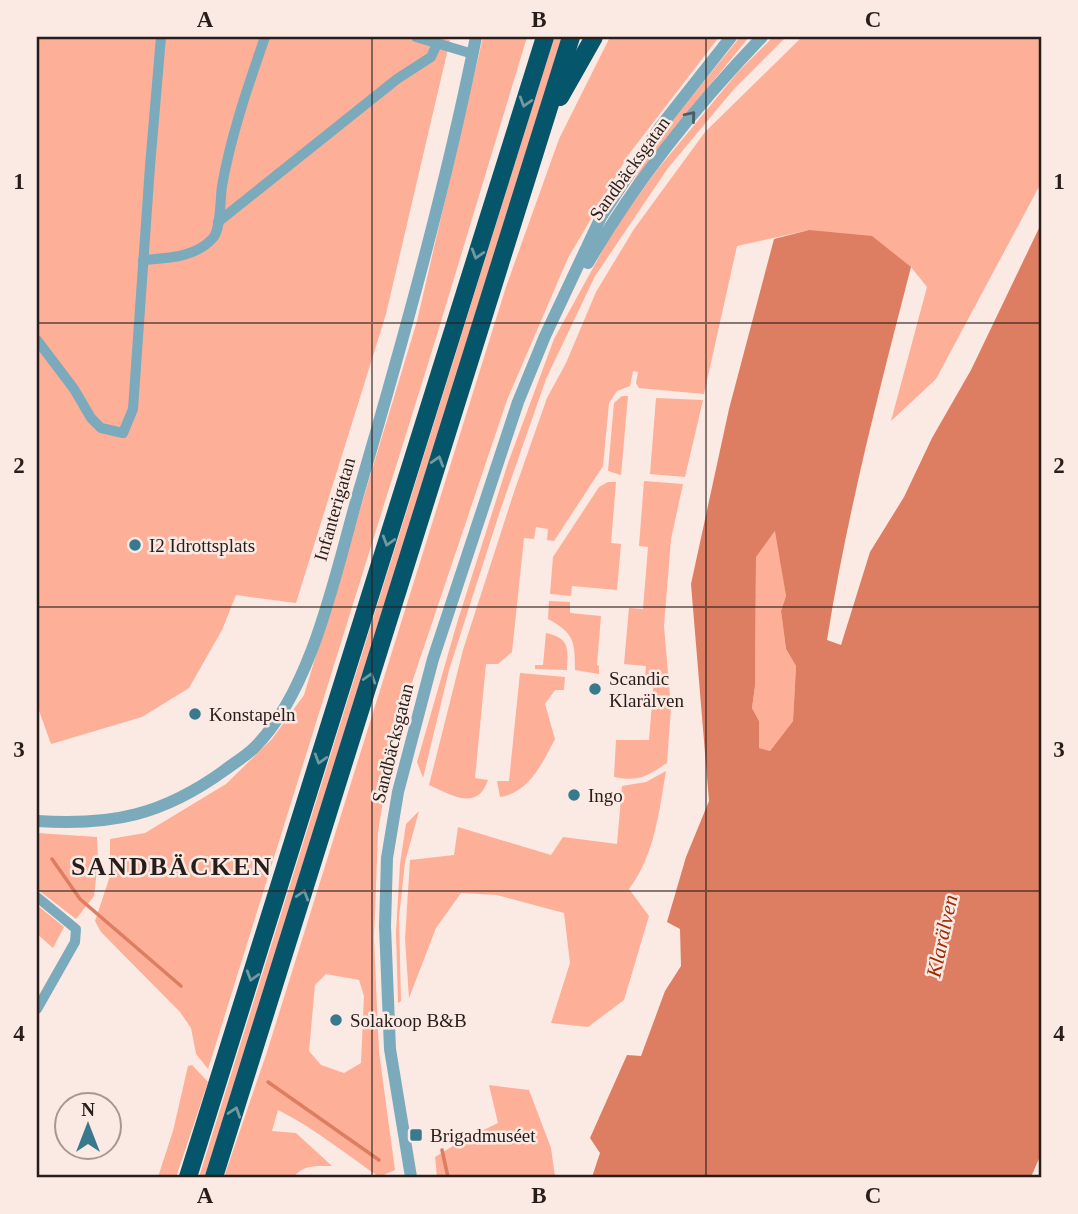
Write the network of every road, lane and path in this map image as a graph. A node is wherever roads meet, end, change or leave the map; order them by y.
1 (161, 37) edge
2 (265, 37) edge
3 (416, 37) edge
4 (476, 37) edge
5 (545, 37) edge
6 (571, 37) edge
7 (594, 37) edge
8 (731, 37) edge
9 (762, 37) edge
10 (437, 44) junction
11 (473, 54) junction
12 (542, 127) junction
13 (218, 222) junction
14 (143, 260) junction
15 (545, 336) junction
16 (37, 340) edge
17 (37, 821) edge
18 (37, 897) edge
19 (37, 1009) edge
20 (188, 1177) edge
21 (214, 1177) edge
22 (411, 1177) edge

1 - 14 street
2 - 13 street
3 - 10 street
4 - 11 street, Infanterigatan
5 -> 20 highway
6 - 12 highway
7 - 12 highway
8 - 15 street, Sandbäcksgatan
15 -> 9 street, Sandbäcksgatan
10 - 11 street
10 - 13 street
11 - 17 street, Infanterigatan
21 -> 12 highway
13 - 14 street
14 - 16 street
15 - 22 street, Sandbäcksgatan
18 - 19 street

